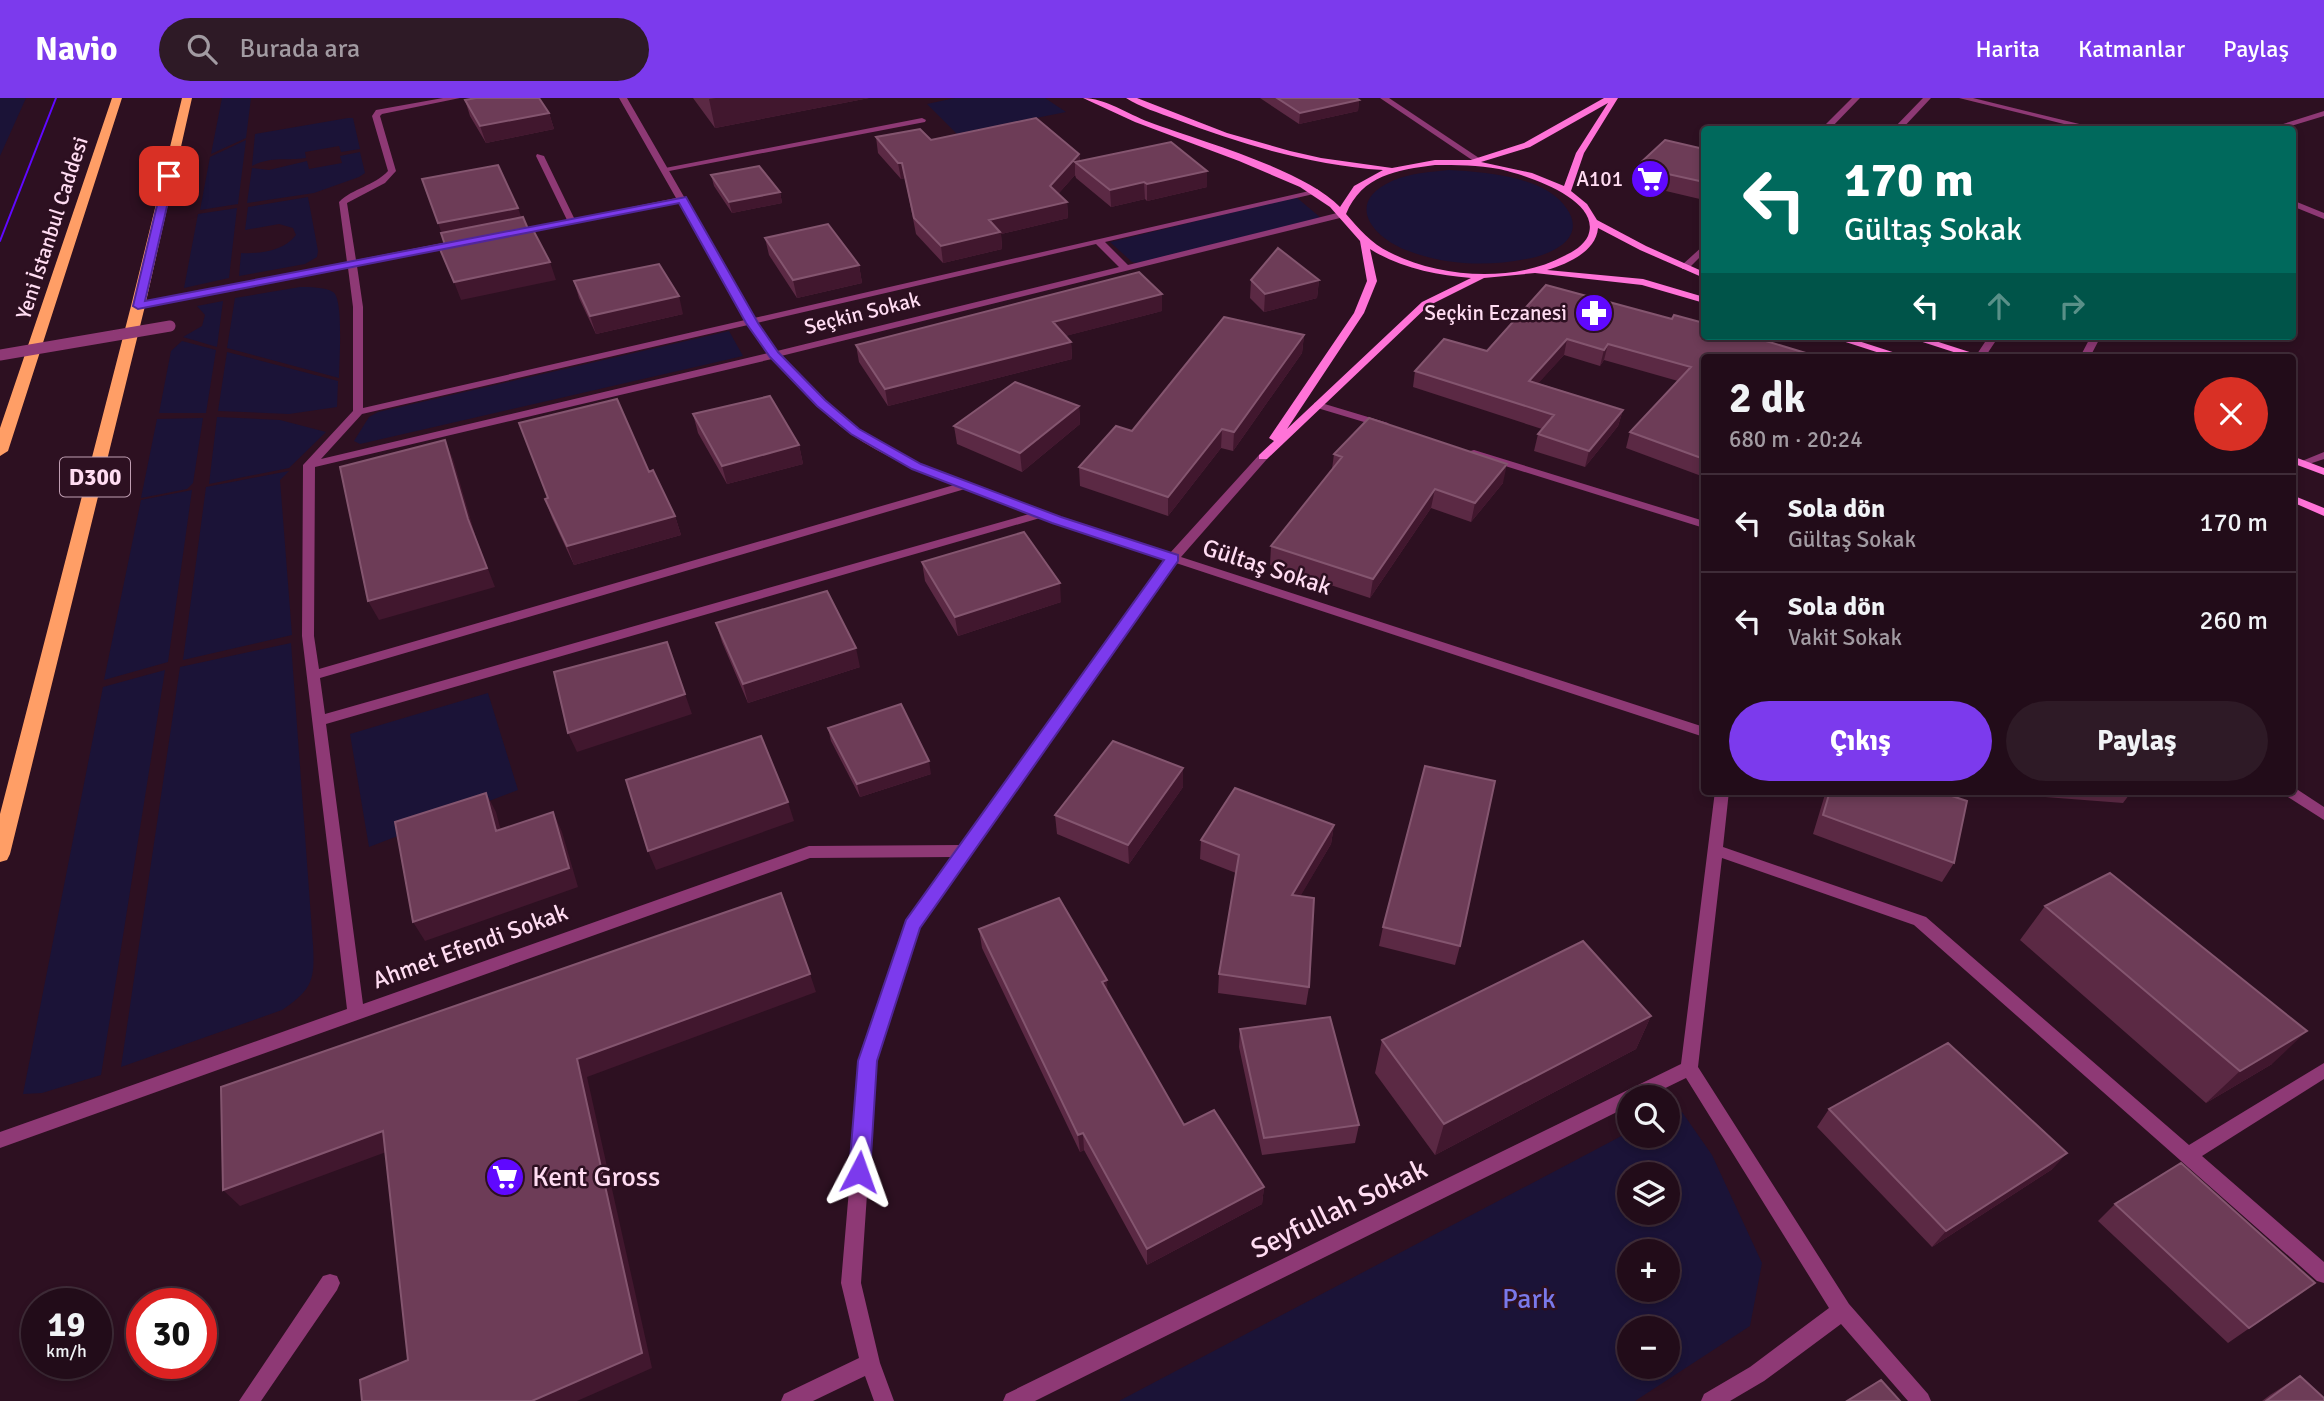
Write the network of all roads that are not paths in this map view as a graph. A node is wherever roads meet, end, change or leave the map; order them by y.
1 (117, 98) edge
2 (187, 98) edge
3 (456, 98) edge
4 (623, 98) edge
5 (1087, 98) edge
6 (1130, 98) edge
7 (1384, 98) edge
8 (1612, 98) edge
9 (1856, 98) edge
10 (1927, 98) edge
11 (1963, 98) edge
12 (1998, 98) edge
13 (1983, 103) junction
14 (2324, 113) edge
15 (922, 120) dead end
16 (1828, 126) edge
17 (1900, 126) edge
18 (2083, 126) edge
19 (2281, 126) edge
20 (540, 156) dead end
21 (1478, 160) junction
22 (1465, 163) junction
23 (1400, 168) junction
24 (664, 169) junction
25 (1567, 190) junction
26 (1315, 191) junction
27 (682, 199) junction
28 (2296, 205) edge
29 (1340, 215) junction
30 (2324, 216) edge
31 (571, 220) junction
32 (1594, 222) junction
33 (503, 234) edge
34 (476, 239) edge
35 (1098, 242) junction
36 (1364, 242) junction
37 (1701, 251) edge
38 (353, 264) junction
39 (1685, 267) junction
40 (1127, 269) junction
41 (1537, 271) junction
42 (1484, 274) junction
43 (1701, 274) edge
44 (1701, 299) edge
45 (138, 306) junction
46 (752, 323) junction
47 (170, 327) dead end
48 (1846, 340) edge
49 (1923, 340) edge
50 (1893, 354) edge
51 (1970, 354) edge
52 (0, 355) edge
53 (774, 355) junction
54 (1318, 405) junction
55 (358, 412) junction
56 (1398, 430) edge
57 (1465, 450) edge
58 (0, 451) edge
59 (2324, 455) edge
60 (1263, 457) junction
61 (2298, 461) edge
62 (310, 465) junction
63 (2324, 472) edge
64 (966, 485) junction
65 (2296, 500) edge
66 (2324, 512) edge
67 (1040, 514) junction
68 (1701, 524) edge
69 (1173, 558) junction
70 (315, 675) junction
71 (319, 721) junction
72 (1701, 731) edge
73 (1722, 795) edge
74 (2296, 795) edge
75 (2324, 815) edge
76 (966, 850) junction
77 (1715, 850) junction
78 (0, 854) edge
79 (356, 1013) junction
80 (1689, 1068) junction
81 (2324, 1070) edge
82 (0, 1140) edge
83 (2188, 1155) junction
84 (2324, 1274) edge
85 (330, 1283) dead end
86 (1842, 1311) junction
87 (870, 1363) junction
88 (249, 1401) edge
89 (791, 1401) edge
90 (884, 1401) edge
91 (1013, 1401) edge
92 (1712, 1401) edge
93 (1921, 1401) edge

1 - 58 highway, Yeni İstanbul Caddesi
2 - 45 highway, D300
3 - 38 street
4 - 24 street, Gültaş Sokak
5 - 26 main road
6 - 23 main road
7 - 21 street
8 - 21 main road
8 - 25 main road
9 - 16 street
10 - 17 street
11 - 13 street
12 - 13 street
13 - 18 street
14 - 19 street
15 - 24 street
20 - 31 street
21 - 22 main road
22 - 23 main road
22 - 25 main road
23 - 29 main road
24 - 27 street, Gültaş Sokak
25 - 32 main road
26 - 29 main road
26 - 35 street, Seçkin Sokak
27 - 31 street
27 - 46 street, Gültaş Sokak
28 - 30 street
29 - 36 main road
29 - 40 street, Seçkin Sokak
31 - 33 street
32 - 39 main road
32 - 41 main road
34 - 38 street
35 - 40 street
35 - 46 street, Seçkin Sokak
36 - 42 main road
36 - 60 main road
37 - 39 street
38 - 45 street
38 - 55 street
39 - 43 main road
40 - 53 street, Seçkin Sokak
41 - 42 main road
41 - 44 main road
42 - 54 main road
45 - 78 highway, D300
46 - 53 street, Gültaş Sokak
46 - 55 street, Seçkin Sokak
47 - 52 street, bridge
48 - 50 main road
49 - 51 main road
53 - 62 street, Seçkin Sokak
53 - 64 street, Gültaş Sokak
54 - 56 street
54 - 60 main road
55 - 62 street
57 - 68 street
59 - 61 street
60 - 69 street
61 - 63 main road
62 - 70 street
64 - 67 street, Gültaş Sokak
64 - 70 street
65 - 66 main road
67 - 69 street, Gültaş Sokak
67 - 71 street
69 - 72 street, Gültaş Sokak
69 - 76 street
70 - 71 street
71 - 79 street
73 - 77 street
74 - 75 street
76 - 79 street, Ahmet Efendi Sokak
76 - 87 street
77 - 80 street
77 - 83 street
79 - 82 street, Ahmet Efendi Sokak
80 - 86 street
80 - 91 street, Seyfullah Sokak
81 - 83 street
83 - 84 street
85 - 88 street
86 - 92 street
86 - 93 street
87 - 89 street
87 - 90 street

